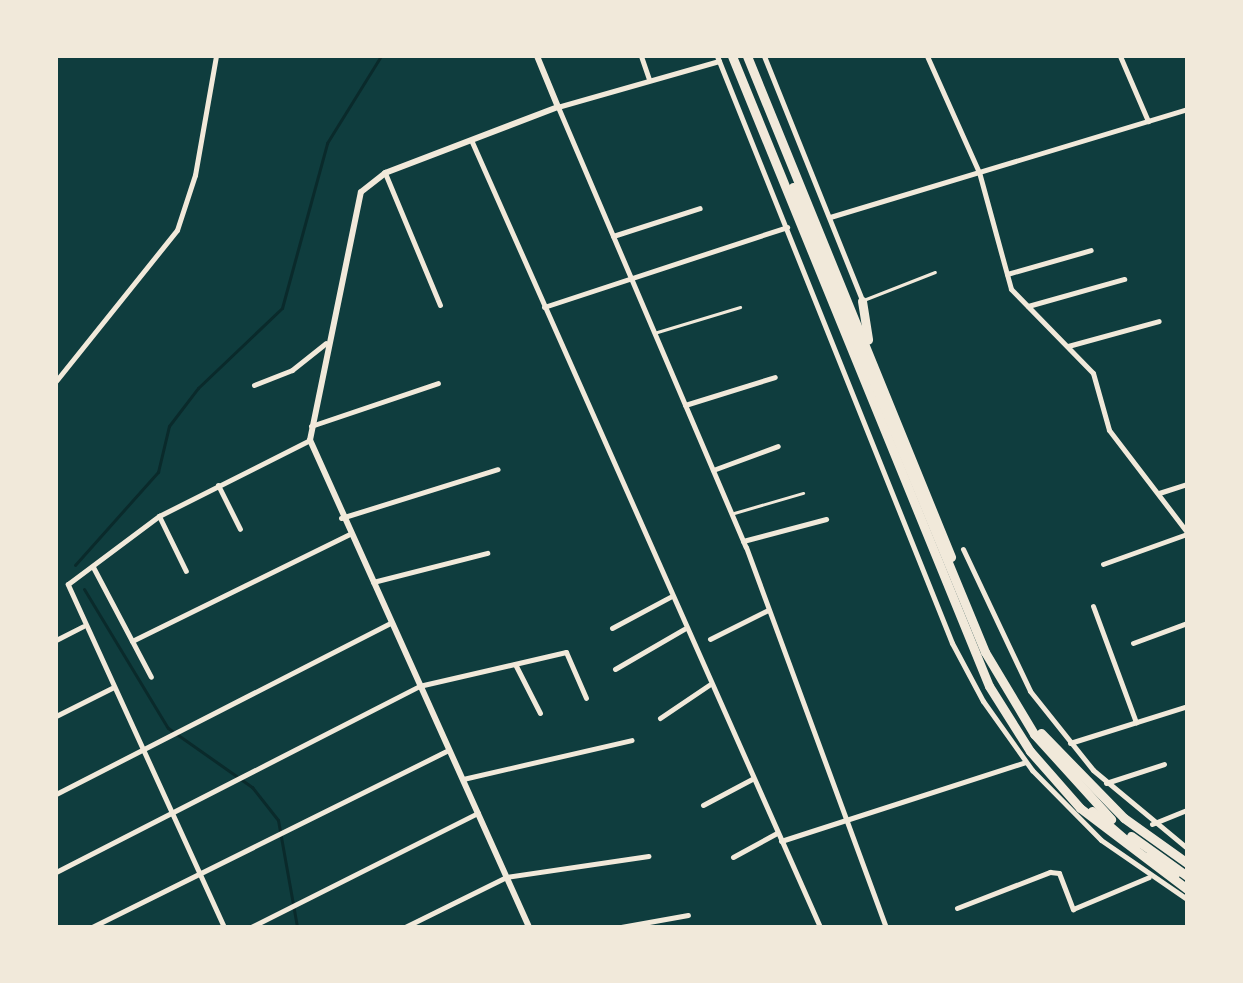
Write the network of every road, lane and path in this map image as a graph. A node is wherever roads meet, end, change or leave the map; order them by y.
1 (216, 56) edge
2 (537, 56) edge
3 (641, 56) edge
4 (731, 56) edge
5 (739, 56) edge
6 (747, 56) edge
7 (764, 56) edge
8 (927, 56) edge
9 (1120, 56) edge
10 (718, 59) edge
11 (649, 79) junction
12 (558, 107) junction
13 (1187, 109) edge
14 (1148, 121) junction
15 (472, 142) junction
16 (979, 172) junction
17 (385, 173) junction
18 (700, 208) dead end
19 (830, 217) junction
20 (787, 227) junction
21 (613, 236) junction
22 (1091, 250) dead end
23 (935, 272) dead end
24 (1007, 274) junction
25 (631, 279) junction
26 (1124, 279) dead end
27 (862, 301) junction
28 (440, 305) dead end
29 (1028, 306) junction
30 (544, 307) junction
31 (740, 307) dead end
32 (1159, 321) dead end
33 (654, 333) junction
34 (326, 343) junction
35 (868, 343) junction
36 (1068, 346) junction
37 (775, 377) dead end
38 (56, 381) edge
39 (438, 383) dead end
40 (254, 385) dead end
41 (685, 405) junction
42 (310, 426) junction
43 (310, 440) junction
44 (778, 446) dead end
45 (498, 469) dead end
46 (713, 470) junction
47 (1187, 484) edge
48 (218, 485) junction
49 (803, 493) dead end
50 (1159, 493) junction
51 (732, 514) junction
52 (159, 516) junction
53 (341, 518) junction
54 (826, 519) dead end
55 (240, 529) dead end
56 (1187, 533) edge
57 (349, 534) junction
58 (743, 541) junction
59 (963, 549) dead end
60 (487, 553) dead end
61 (935, 555) junction
62 (923, 558) junction
63 (1103, 564) dead end
64 (93, 567) junction
65 (186, 571) dead end
66 (372, 582) junction
67 (670, 597) junction
68 (1093, 606) dead end
69 (768, 610) junction
70 (390, 623) junction
71 (1187, 623) edge
72 (83, 626) junction
73 (612, 628) dead end
74 (684, 629) junction
75 (710, 639) dead end
76 (56, 640) edge
77 (132, 641) junction
78 (1133, 643) dead end
79 (515, 664) junction
80 (615, 669) dead end
81 (151, 677) dead end
82 (710, 685) junction
83 (419, 686) junction
84 (112, 688) junction
85 (586, 698) dead end
86 (1187, 706) edge
87 (540, 713) dead end
88 (56, 716) edge
89 (660, 718) dead end
90 (1136, 722) junction
91 (632, 740) dead end
92 (1070, 743) junction
93 (449, 750) junction
94 (142, 751) junction
95 (1025, 762) junction
96 (1164, 764) dead end
97 (463, 779) junction
98 (753, 779) junction
99 (1106, 783) junction
100 (56, 794) edge
101 (703, 805) dead end
102 (1187, 810) edge
103 (172, 813) junction
104 (478, 813) junction
105 (844, 819) junction
106 (1152, 824) junction
107 (777, 833) junction
108 (781, 841) junction
109 (1187, 848) edge
110 (648, 856) dead end
111 (733, 857) dead end
112 (1187, 863) edge
113 (56, 872) edge
114 (201, 874) junction
115 (1187, 876) edge
116 (506, 877) junction
117 (1149, 877) junction
118 (1187, 883) edge
119 (1187, 889) edge
120 (1187, 899) edge
121 (957, 908) dead end
122 (688, 915) dead end
123 (92, 927) edge
124 (224, 927) edge
125 (251, 927) edge
126 (405, 927) edge
127 (529, 927) edge
128 (621, 927) edge
129 (820, 927) edge
130 (886, 927) edge

1 - 38 street
2 - 12 street
3 - 11 street
4 - 61 highway
4 - 119 highway
5 - 115 highway
6 - 35 highway
7 - 19 street
8 - 16 street
9 - 14 street
10 - 11 street
10 - 20 street
11 - 12 street
12 - 15 street
12 - 21 street
13 - 14 street
14 - 16 street
15 - 17 street
15 - 30 street
16 - 19 street
16 - 24 street
17 - 28 street
17 - 34 street
18 - 21 street
19 - 27 street
20 - 25 street
20 - 62 street
21 - 25 street
22 - 24 street
23 - 27 lane
24 - 29 street
25 - 30 street
25 - 33 street
26 - 29 street
27 - 35 highway
29 - 36 street
30 - 67 street
31 - 33 lane
32 - 36 street
33 - 41 street
34 - 40 street
34 - 42 street
35 - 112 highway
36 - 50 street
37 - 41 street
39 - 42 street
41 - 46 street
42 - 43 street
43 - 48 street
43 - 53 street
44 - 46 street
45 - 53 street
46 - 51 street
47 - 50 street
48 - 52 street
48 - 55 street
49 - 51 lane
50 - 56 street
51 - 58 street
52 - 64 street
52 - 65 street
53 - 57 street
54 - 58 street
56 - 63 street
57 - 66 street
57 - 77 street
58 - 69 street
59 - 92 street
60 - 66 street
61 - 62 street
61 - 118 highway
62 - 95 street
64 - 72 street
64 - 77 street
66 - 70 street
67 - 73 street
67 - 74 street
68 - 90 street
69 - 75 street
69 - 105 street
70 - 83 street
70 - 94 street
71 - 78 street
72 - 76 street
72 - 84 street
74 - 80 street
74 - 82 street
77 - 81 street
79 - 83 street
79 - 85 street
79 - 87 street
82 - 89 street
82 - 98 street
83 - 93 street
83 - 103 street
84 - 88 street
84 - 94 street
86 - 90 street
90 - 92 street
91 - 97 street
92 - 99 street
93 - 97 street
93 - 114 street
94 - 100 street
94 - 103 street
95 - 105 street
95 - 117 street
96 - 99 street
97 - 104 street
98 - 101 street
98 - 107 street
99 - 106 street
102 - 106 street
103 - 113 street
103 - 114 street
104 - 116 street
104 - 125 street
105 - 108 street
105 - 130 street
106 - 109 street
107 - 108 street
107 - 111 street
108 - 129 street
110 - 116 street
114 - 123 street
114 - 124 street
116 - 126 street
116 - 127 street
117 - 120 street
117 - 121 street
122 - 128 street

